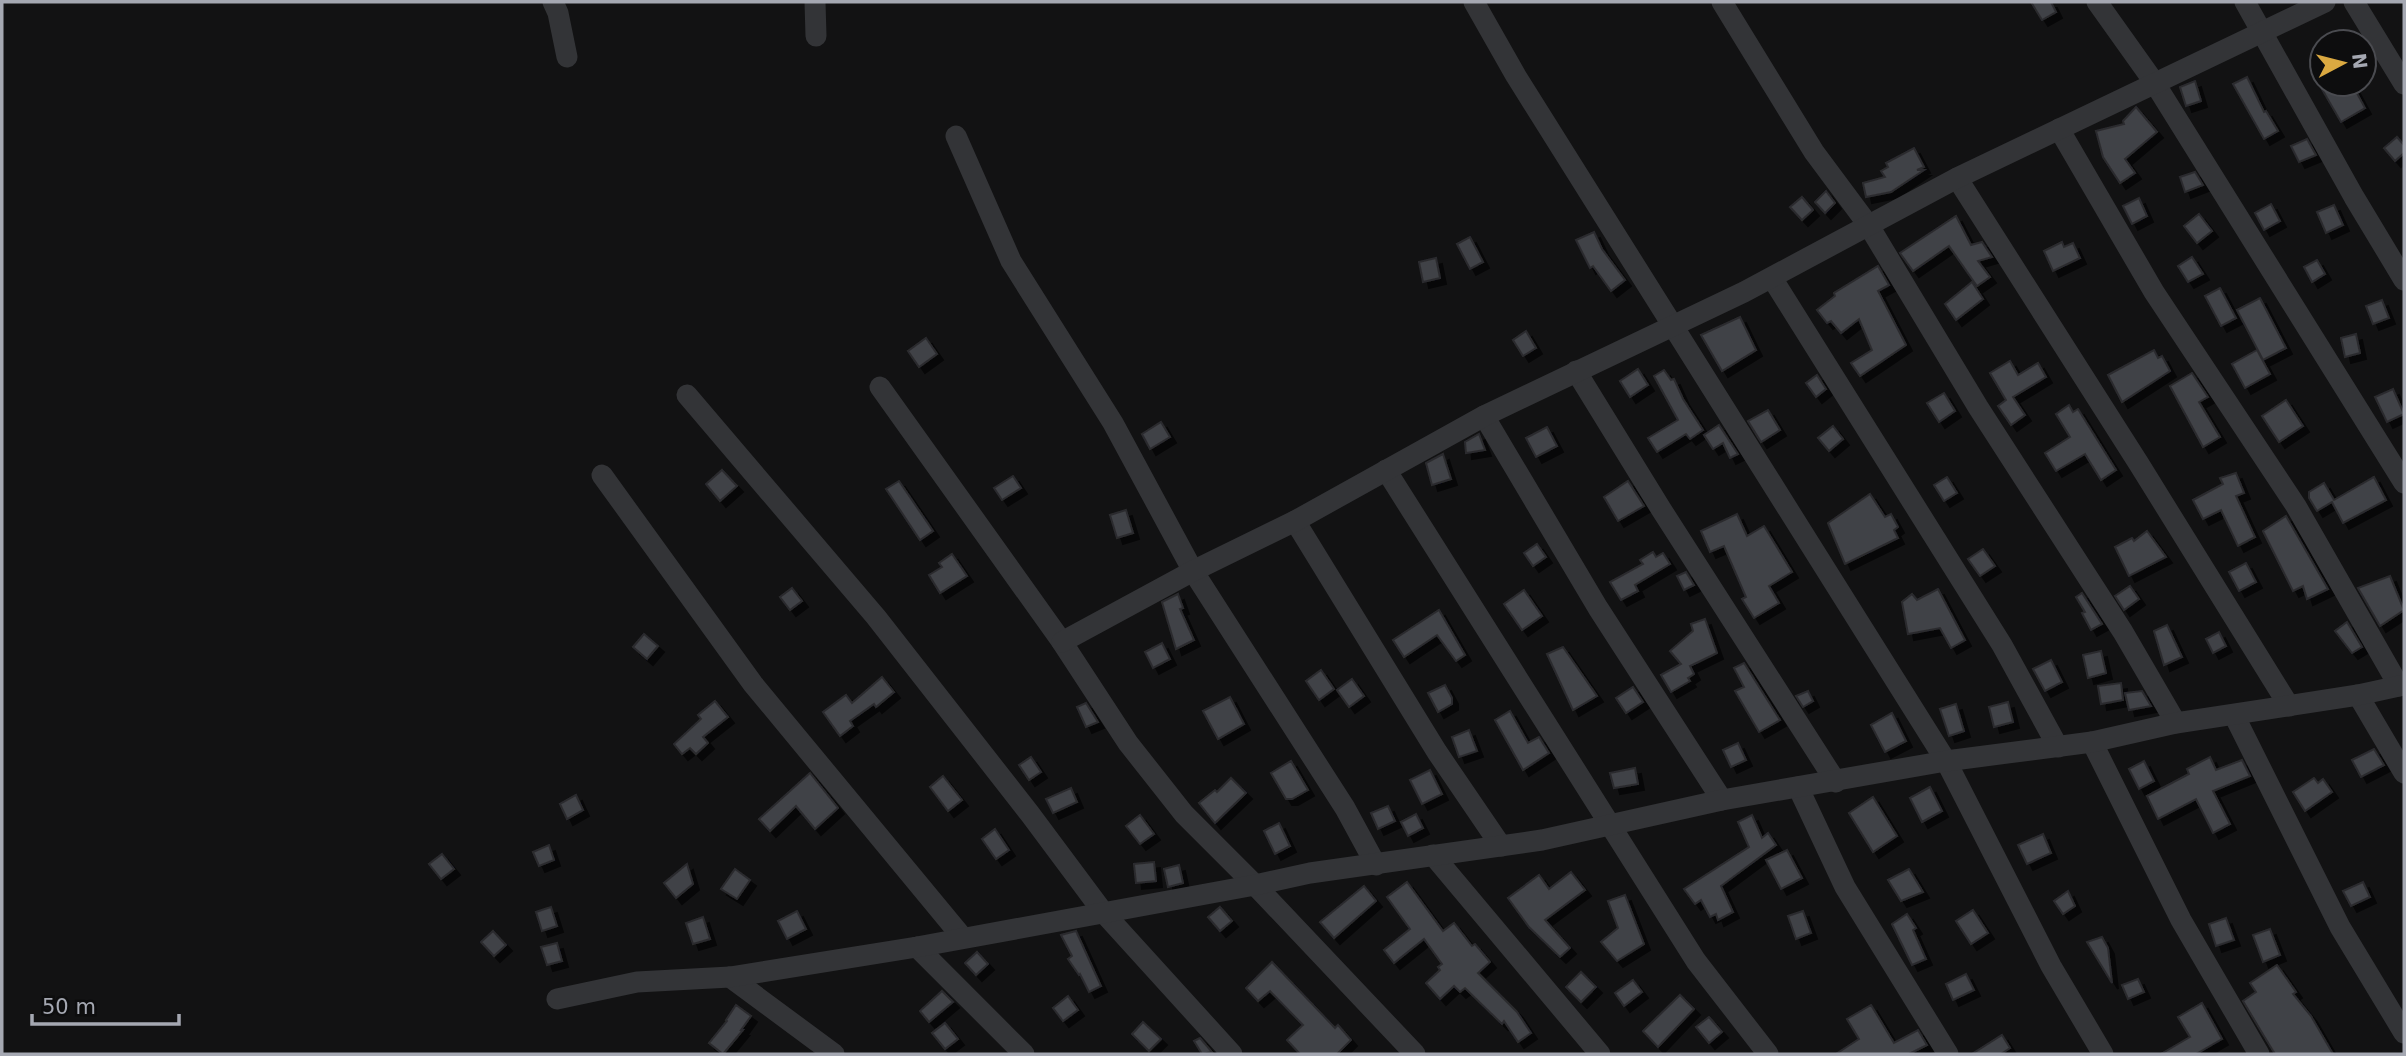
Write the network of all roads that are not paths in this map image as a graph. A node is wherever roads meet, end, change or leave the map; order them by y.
1 (553, 2) edge
2 (816, 2) edge
3 (1474, 2) edge
4 (1722, 2) edge
5 (2097, 2) edge
6 (2245, 2) edge
7 (2325, 2) edge
8 (2354, 2) edge
9 (2262, 32) junction
10 (816, 36) dead end
11 (566, 57) dead end
12 (2154, 82) junction
13 (2404, 84) edge
14 (2059, 129) junction
15 (956, 136) dead end
16 (1957, 178) junction
17 (1869, 226) junction
18 (1772, 278) junction
19 (2404, 280) edge
20 (1672, 325) junction
21 (1576, 371) junction
22 (880, 387) dead end
23 (687, 394) dead end
24 (1484, 416) junction
25 (1386, 470) junction
26 (602, 475) dead end
27 (2404, 483) edge
28 (1295, 521) junction
29 (1193, 571) junction
30 (1062, 642) junction
31 (2402, 685) edge
32 (2357, 695) junction
33 (2289, 706) junction
34 (2234, 715) junction
35 (2176, 723) junction
36 (2092, 742) junction
37 (2058, 747) junction
38 (1946, 761) junction
39 (2404, 774) edge
40 (1836, 782) junction
41 (1798, 787) junction
42 (1722, 800) junction
43 (1610, 825) junction
44 (1501, 846) junction
45 (1433, 855) junction
46 (1376, 865) junction
47 (1255, 885) junction
48 (1103, 912) junction
49 (963, 938) junction
50 (917, 947) junction
51 (730, 977) junction
52 (556, 999) dead end
53 (2404, 1033) edge
54 (834, 1054) edge
55 (1024, 1054) edge
56 (1232, 1054) edge
57 (1415, 1054) edge
58 (1600, 1054) edge
59 (1768, 1054) edge
60 (1948, 1054) edge
61 (2103, 1054) edge
62 (2259, 1054) edge

1 - 11 street
2 - 10 street
3 - 20 street
4 - 17 street
5 - 12 street
6 - 9 street
7 - 9 street
8 - 13 street
9 - 12 street
9 - 19 street
12 - 14 street
12 - 27 street
14 - 16 street
14 - 31 street
15 - 29 street
16 - 17 street
16 - 33 street
17 - 18 street
17 - 35 street
18 - 20 street
18 - 37 street
20 - 21 street
20 - 38 street
21 - 24 street
21 - 40 street
22 - 30 street
23 - 48 street
24 - 25 street
24 - 42 street
25 - 28 street
25 - 43 street
26 - 49 street
28 - 29 street
28 - 44 street
29 - 30 street
29 - 46 street
30 - 47 street
31 - 32 street
32 - 33 street
32 - 39 street
33 - 34 street
34 - 35 street
34 - 53 street
35 - 36 street
36 - 37 street
36 - 62 street
37 - 38 street
38 - 40 street
38 - 61 street
40 - 41 street
41 - 42 street
41 - 60 street
42 - 43 street
43 - 44 street
43 - 59 street
44 - 45 street
45 - 46 street
45 - 58 street
46 - 47 street
47 - 48 street
47 - 57 street
48 - 49 street
48 - 56 street
49 - 50 street
50 - 51 street
50 - 55 street
51 - 52 street
51 - 54 street

